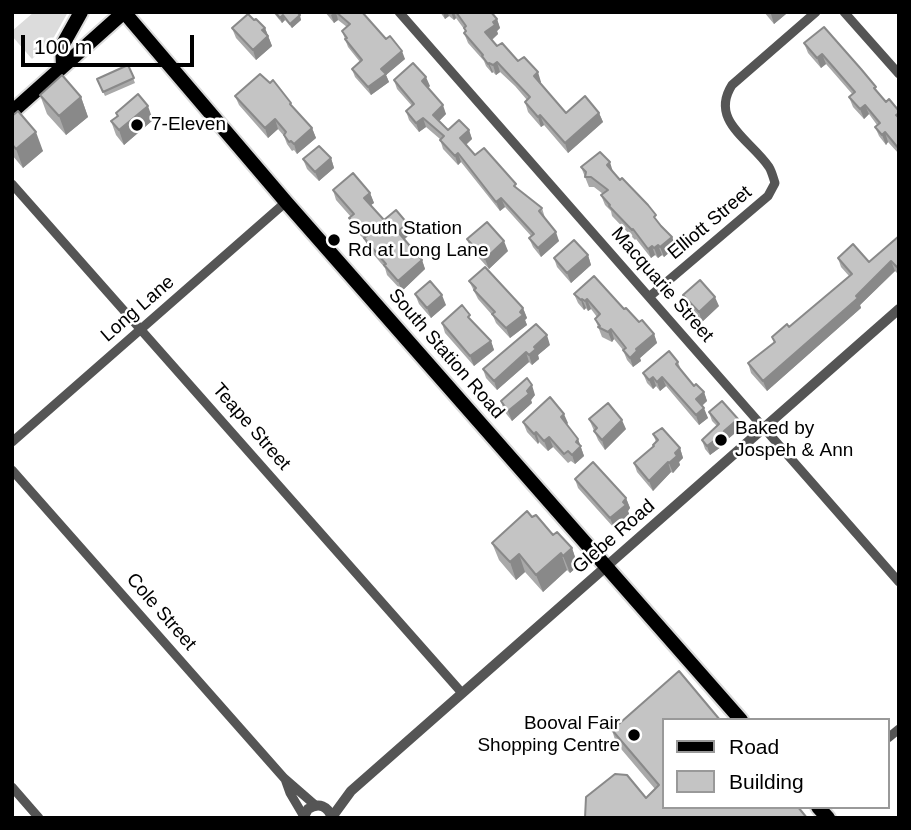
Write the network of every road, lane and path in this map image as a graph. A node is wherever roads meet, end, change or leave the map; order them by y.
1 (81, 12) edge
2 (124, 12) edge
3 (399, 12) edge
4 (817, 12) edge
5 (844, 12) edge
6 (63, 66) junction
7 (899, 74) edge
8 (12, 112) edge
9 (12, 184) edge
10 (286, 202) junction
11 (649, 297) junction
12 (899, 309) edge
13 (142, 329) junction
14 (764, 428) junction
15 (12, 443) edge
16 (12, 470) edge
17 (607, 567) junction
18 (899, 582) edge
19 (462, 693) junction
20 (739, 718) edge
21 (284, 778) junction
22 (12, 788) edge
23 (351, 791) junction
24 (319, 806) junction
25 (303, 816) edge
26 (332, 817) edge
27 (39, 818) edge

1 - 6 main road
2 - 6 main road
2 - 10 main road, South Station Road
3 - 11 street, Macquarie Street
4 - 11 street, Elliott Street
5 - 7 street
6 - 8 main road
9 - 13 street, Teape Street
10 - 13 street, Long Lane
10 - 17 main road, South Station Road
11 - 14 street, Macquarie Street
12 - 14 street, Glebe Road
13 - 15 street, Long Lane
13 - 19 street, Teape Street
14 - 17 street, Glebe Road
14 - 18 street, Macquarie Street
16 - 21 street, Cole Street
17 - 19 street, Glebe Road
17 - 20 main road, South Station Road
19 - 23 street, Glebe Road
21 - 24 street, Cole Street
21 - 25 street, Cole Street
22 - 27 street
23 - 24 street, Glebe Road
23 - 26 street, Glebe Road
24 - 25 street, Glebe Road
24 - 26 street

